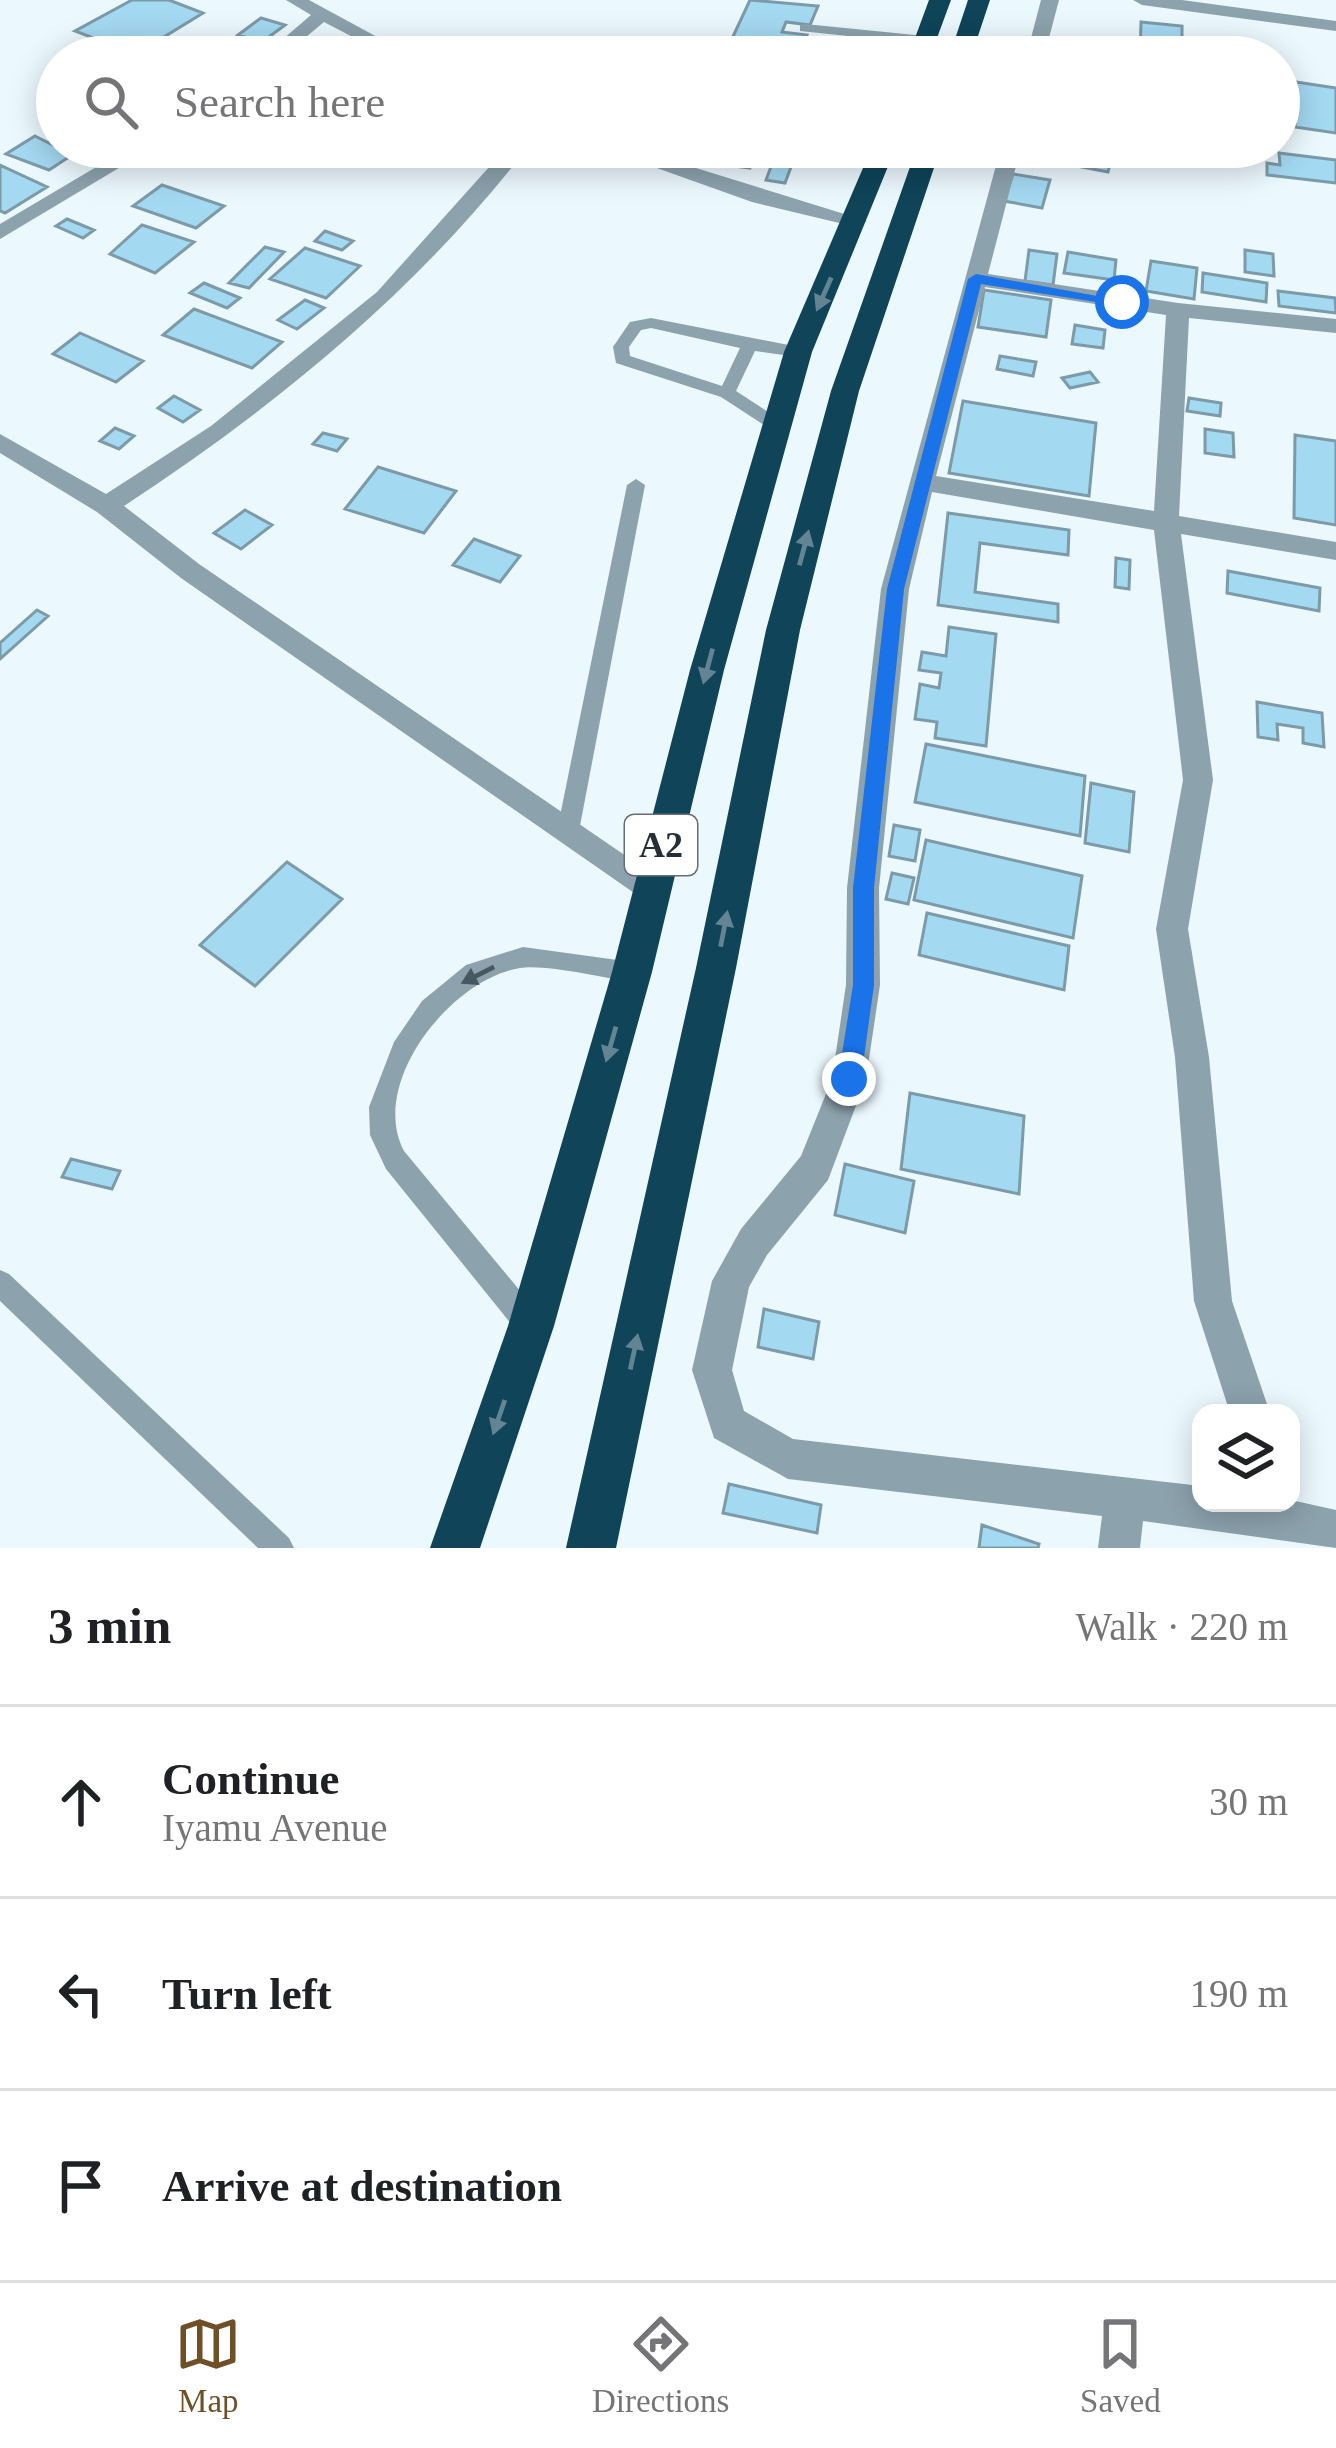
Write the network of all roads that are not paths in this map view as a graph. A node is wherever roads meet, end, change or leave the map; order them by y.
1 (940, 0) edge
2 (980, 0) edge
3 (1050, 0) edge
4 (1142, 0) edge
5 (302, 1) edge
6 (321, 16) junction
7 (1336, 26) edge
8 (806, 28) dead end
9 (297, 36) edge
10 (362, 36) edge
11 (850, 36) edge
12 (927, 36) edge
13 (967, 36) edge
14 (1041, 36) edge
15 (109, 168) edge
16 (499, 168) edge
17 (670, 168) edge
18 (876, 168) edge
19 (922, 168) edge
20 (1005, 168) edge
21 (856, 221) junction
22 (0, 233) edge
23 (976, 279) junction
24 (1178, 310) junction
25 (1336, 326) edge
26 (750, 345) junction
27 (798, 352) junction
28 (727, 393) junction
29 (776, 425) junction
30 (0, 442) edge
31 (922, 482) junction
32 (635, 485) dead end
33 (106, 506) junction
34 (1166, 522) junction
35 (1336, 551) edge
36 (568, 831) junction
37 (650, 890) junction
38 (632, 972) junction
39 (0, 1283) edge
40 (531, 1326) junction
41 (1247, 1404) edge
42 (1125, 1498) junction
43 (1192, 1503) edge
44 (1263, 1512) edge
45 (1336, 1532) edge
46 (279, 1548) edge
47 (454, 1548) edge
48 (591, 1548) edge
49 (1119, 1548) edge

1 - 12 highway
2 - 13 highway
3 - 14 street
4 - 7 street
5 - 6 street
6 - 9 street
6 - 10 street
8 - 11 lane
15 - 22 street
16 - 33 street
17 - 21 street
18 - 21 highway, A2
48 -> 19 highway, A2
20 - 23 street
21 -> 27 highway, A2
23 - 24 street
23 - 31 street
24 - 25 street
24 - 34 street
26 - 27 lane
26 - 28 lane
26 - 28 lane
27 - 29 highway, A2
28 - 29 lane
29 -> 37 highway, A2
30 - 33 street
31 - 34 street
31 - 42 street
32 - 36 lane
33 - 36 street
34 - 35 street
34 - 41 street
36 - 37 street
37 - 38 highway, A2
38 -> 40 highway, A2
38 -> 40 lane
39 - 46 lane
40 -> 47 highway, A2
42 - 43 street
42 - 49 street
44 - 45 street

